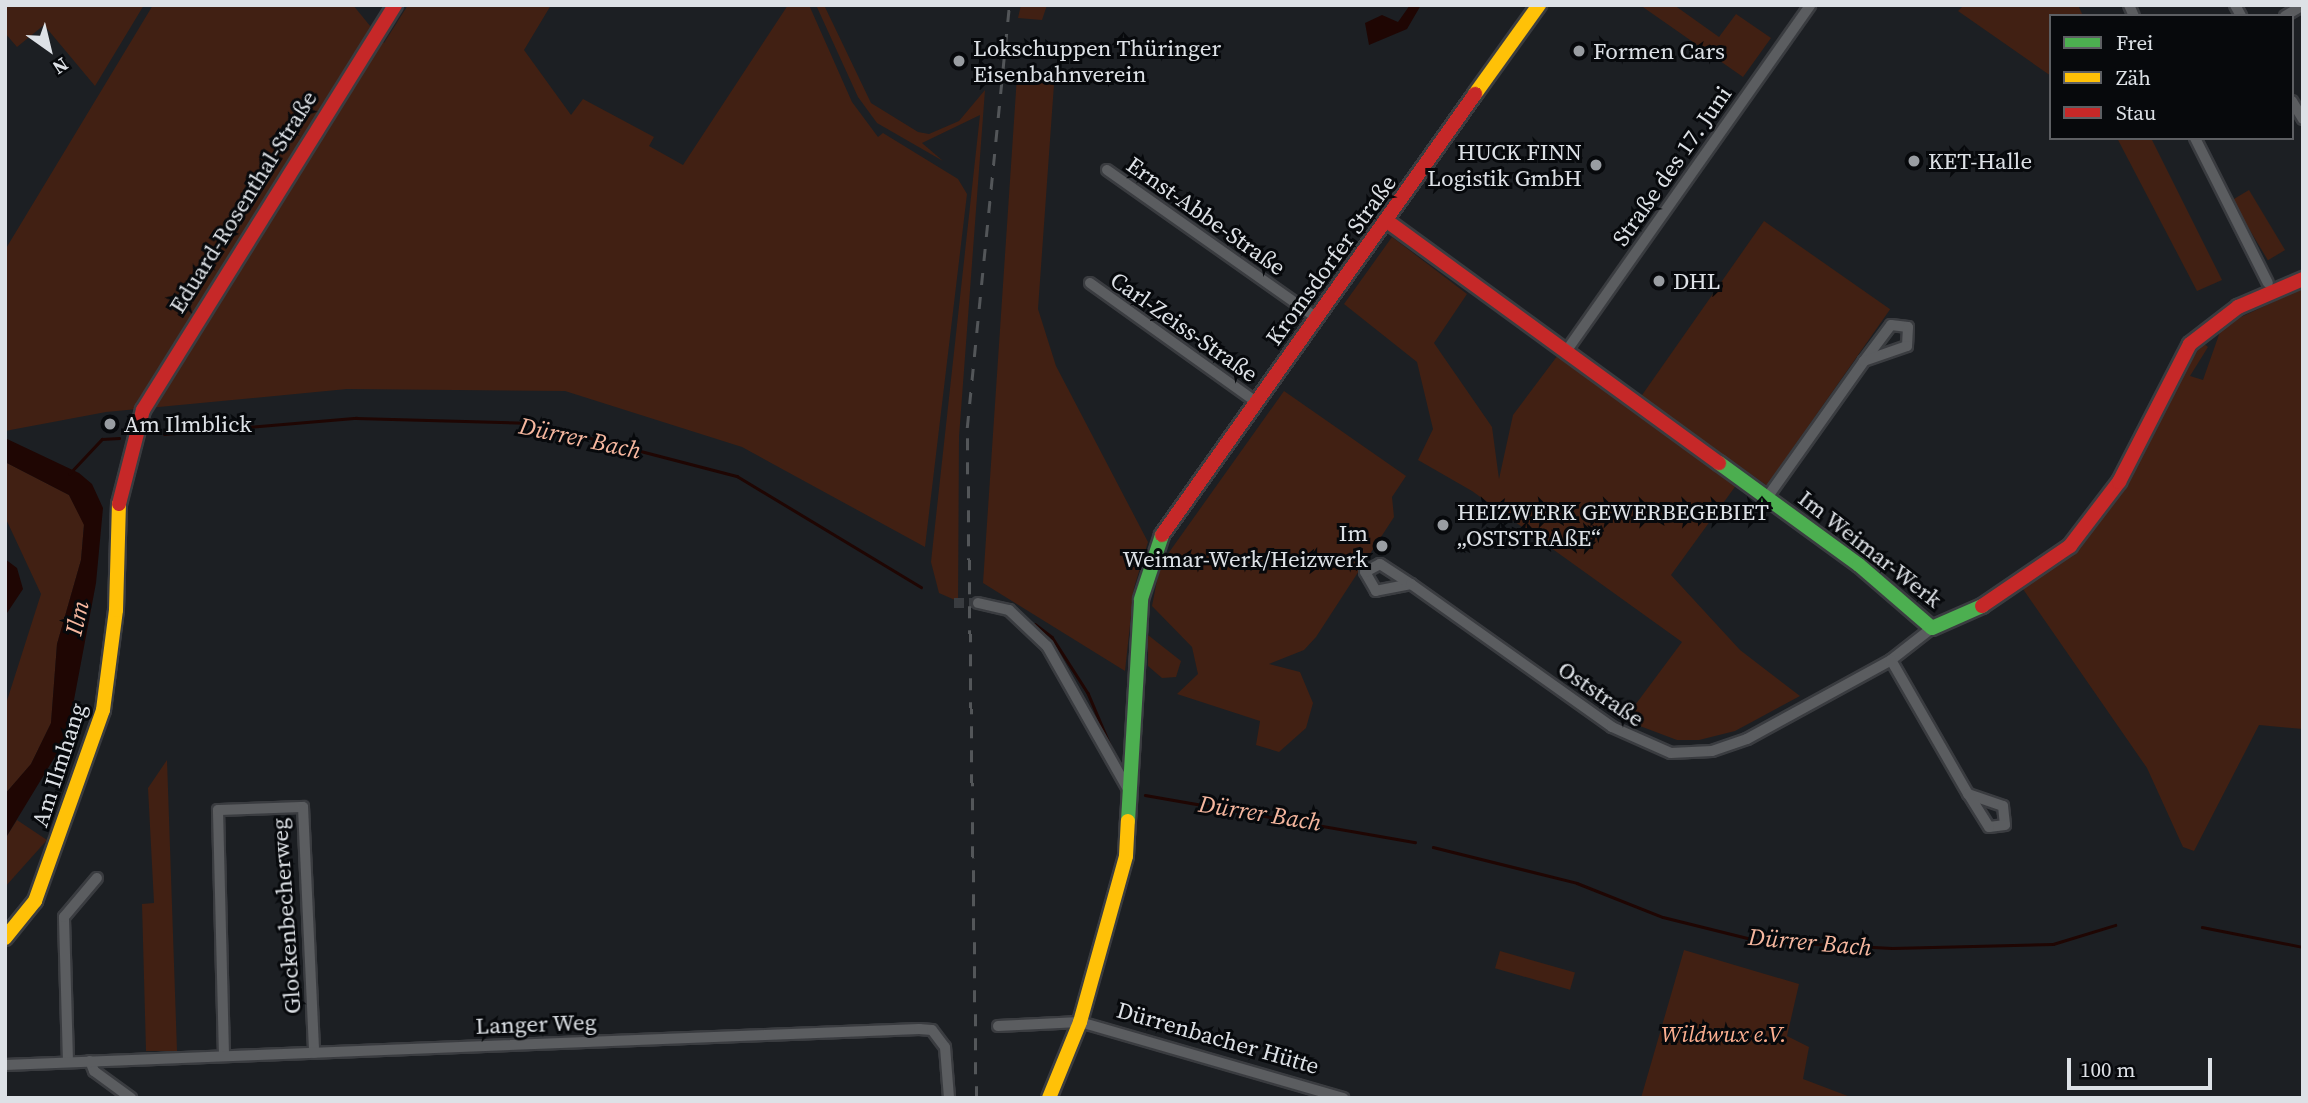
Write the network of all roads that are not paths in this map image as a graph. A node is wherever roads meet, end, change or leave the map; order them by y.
1 (395, 5) edge
2 (1539, 5) edge
3 (1810, 5) edge
4 (2196, 140) edge
5 (1107, 170) dead end
6 (1387, 221) junction
7 (2303, 279) edge
8 (1090, 284) dead end
9 (2268, 284) dead end
10 (1317, 318) junction
11 (1567, 350) junction
12 (1864, 361) junction
13 (1256, 402) junction
14 (137, 426) joint
15 (1766, 499) junction
16 (1159, 540) joint
17 (1411, 584) dead end
18 (978, 603) tunnel mouth
19 (1932, 628) junction
20 (1891, 660) junction
21 (1130, 793) junction
22 (1968, 794) dead end
23 (97, 878) dead end
24 (5, 937) edge
25 (1080, 1022) junction
26 (998, 1026) dead end
27 (314, 1053) junction
28 (224, 1056) junction
29 (90, 1061) junction
30 (68, 1062) junction
31 (5, 1065) edge
32 (131, 1098) edge
33 (949, 1098) edge
34 (1049, 1098) edge
35 (1343, 1098) edge

1 - 14 street, Eduard-Rosenthal-Straße
2 - 6 street, Kromsdorfer Straße
3 - 11 street, Straße des 17. Juni
4 - 9 street
5 - 10 street, Ernst-Abbe-Straße
6 - 10 street, Kromsdorfer Straße
6 - 11 street, Im Weimar-Werk
7 - 19 street, Im Weimar-Werk
8 - 13 street, Carl-Zeiss-Straße
10 - 13 street, Kromsdorfer Straße
11 - 15 street, Im Weimar-Werk
12 - 12 street
12 - 15 street
13 - 16 street, Kromsdorfer Straße
14 - 24 street, Am Ilmhang
15 - 19 street, Im Weimar-Werk
16 - 21 street, Dürrenbacher Hütte
17 - 20 street, Oststraße
18 - 21 street
19 - 20 street, Oststraße
20 - 22 street
21 - 25 street, Dürrenbacher Hütte
23 - 30 street
25 - 26 street, Dürrenbacher Hütte
25 - 34 street, Dürrenbacher Hütte
25 - 35 street, Dürrenbacher Hütte
27 - 28 street, Langer Weg
27 - 28 street, Glockenbecherweg
27 - 33 street, Langer Weg
28 - 29 street, Langer Weg
29 - 30 street, Langer Weg
29 - 32 street
30 - 31 street, Langer Weg

